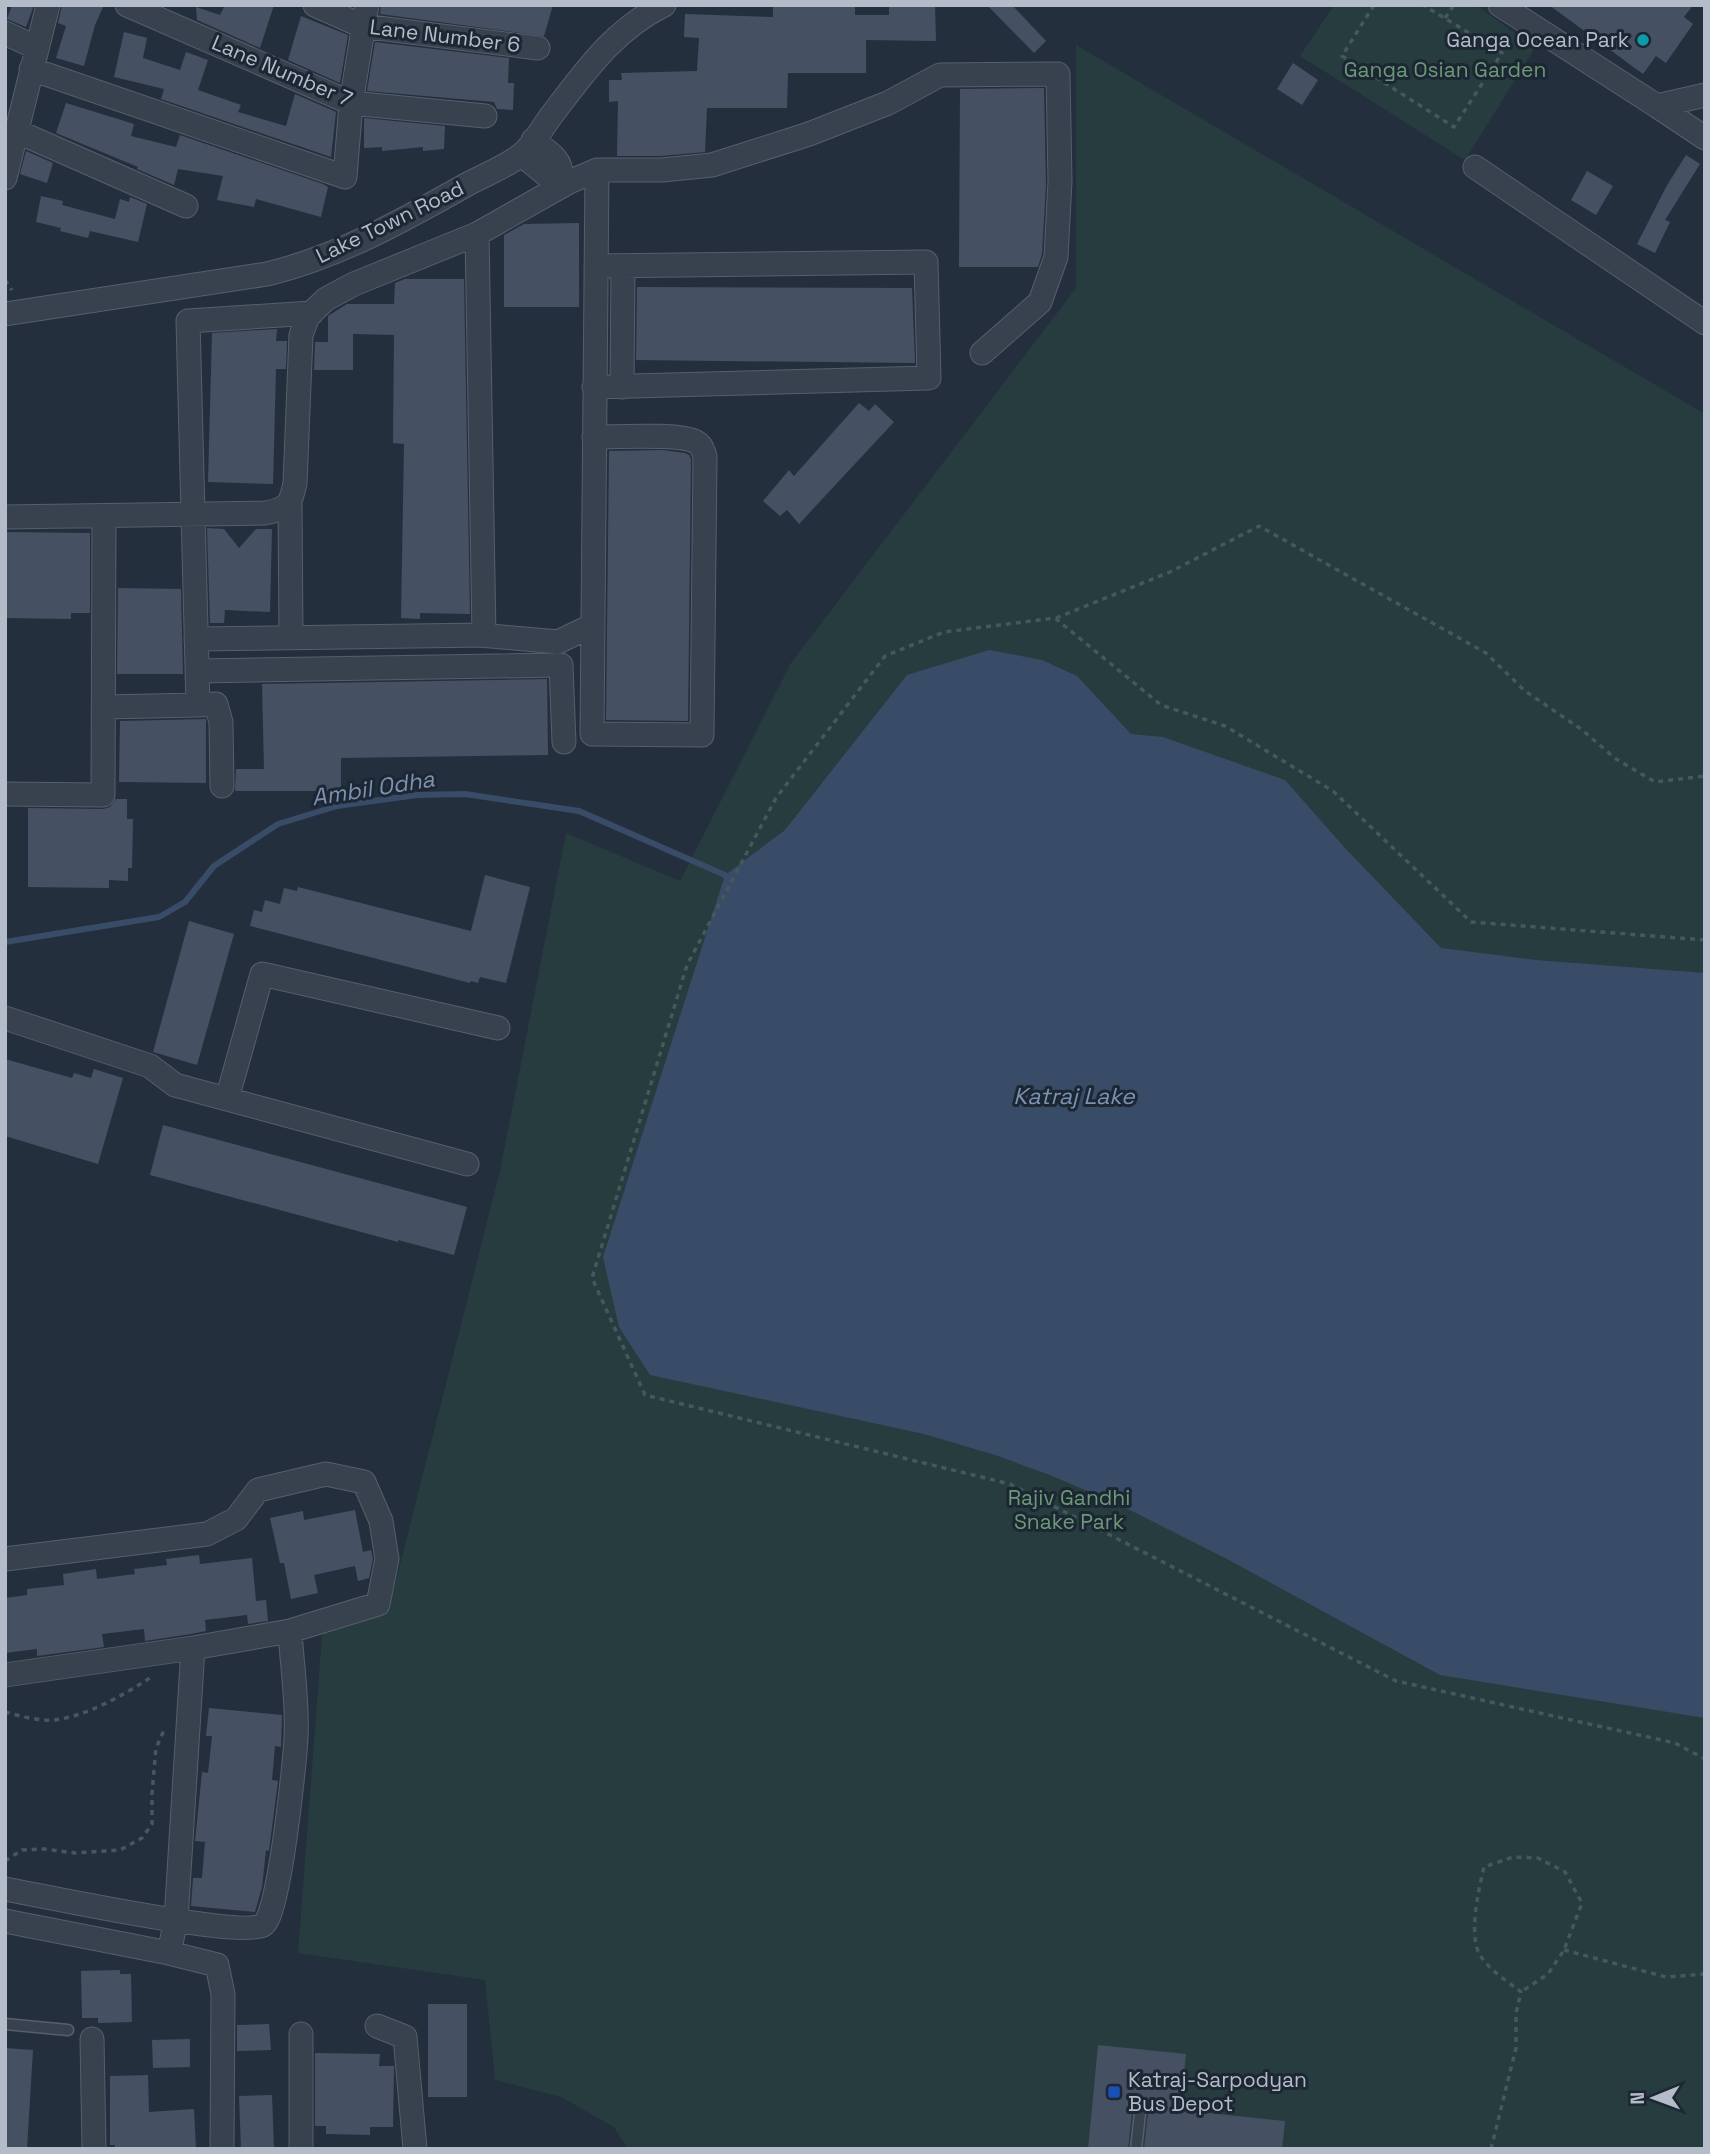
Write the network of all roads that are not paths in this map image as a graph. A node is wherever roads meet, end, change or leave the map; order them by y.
1 (48, 5) edge
2 (127, 5) edge
3 (314, 5) edge
4 (663, 5) edge
5 (1500, 5) edge
6 (365, 15) edge
7 (5, 33) edge
8 (538, 48) dead end
9 (34, 58) junction
10 (1705, 95) edge
11 (351, 103) junction
12 (1657, 106) junction
13 (485, 116) dead end
14 (14, 119) edge
15 (1705, 138) edge
16 (527, 147) junction
17 (1475, 167) dead end
18 (597, 170) junction
19 (5, 176) edge
20 (565, 179) junction
21 (186, 206) dead end
22 (477, 234) junction
23 (596, 266) junction
24 (623, 266) junction
25 (10, 303) edge
26 (312, 313) junction
27 (1705, 323) edge
28 (982, 353) dead end
29 (594, 387) junction
30 (622, 387) junction
31 (594, 437) junction
32 (290, 501) junction
33 (192, 514) junction
34 (5, 517) edge
35 (104, 517) junction
36 (593, 625) junction
37 (480, 635) junction
38 (291, 637) junction
39 (196, 639) junction
40 (197, 671) junction
41 (198, 705) junction
42 (104, 707) junction
43 (564, 742) dead end
44 (222, 786) dead end
45 (5, 794) edge
46 (5, 1018) edge
47 (498, 1028) dead end
48 (227, 1099) junction
49 (467, 1164) dead end
50 (5, 1559) edge
51 (290, 1631) junction
52 (193, 1648) junction
53 (5, 1675) edge
54 (5, 1889) edge
55 (176, 1920) junction
56 (5, 1922) edge
57 (169, 1953) junction
58 (5, 2024) edge
59 (377, 2026) dead end
60 (68, 2030) dead end
61 (301, 2034) dead end
62 (92, 2039) dead end
63 (1141, 2104) dead end
64 (94, 2149) edge
65 (222, 2149) edge
66 (301, 2149) edge
67 (415, 2149) edge
68 (1136, 2149) edge

1 - 9 street
2 - 11 street, Lane Number 7
3 - 6 street, Lane Number 6
4 - 16 street, Lake Town Road
5 - 12 street
6 - 8 street, Lane Number 6
6 - 11 street
7 - 9 street
9 - 11 street
9 - 14 street
10 - 12 street
11 - 13 street, Lane Number 7
12 - 15 street
14 - 19 street
14 - 21 street
16 - 20 street
16 - 25 street, Lake Town Road
17 - 27 street
18 - 20 street
18 - 23 street
18 - 28 street
20 - 22 street
22 - 26 street
22 - 37 street
23 - 24 street
23 - 29 street
24 - 30 street
24 - 30 street
26 - 32 street
26 - 33 street
29 - 30 street
29 - 31 street
31 - 36 street
31 - 36 street
32 - 33 street
32 - 38 street
33 - 35 street
33 - 39 street
34 - 35 street
35 - 42 street
36 - 37 street
37 - 38 street
38 - 39 street
39 - 40 street
40 - 41 street
40 - 43 street
41 - 42 street
41 - 44 street
42 - 45 street
46 - 48 street
47 - 48 street
48 - 49 street
50 - 51 street
51 - 52 street
51 - 55 street
52 - 53 street
52 - 55 street
54 - 55 street
55 - 57 street
56 - 57 street
57 - 65 street
58 - 60 lane
59 - 67 street
61 - 66 street
62 - 64 street
63 - 68 lane

